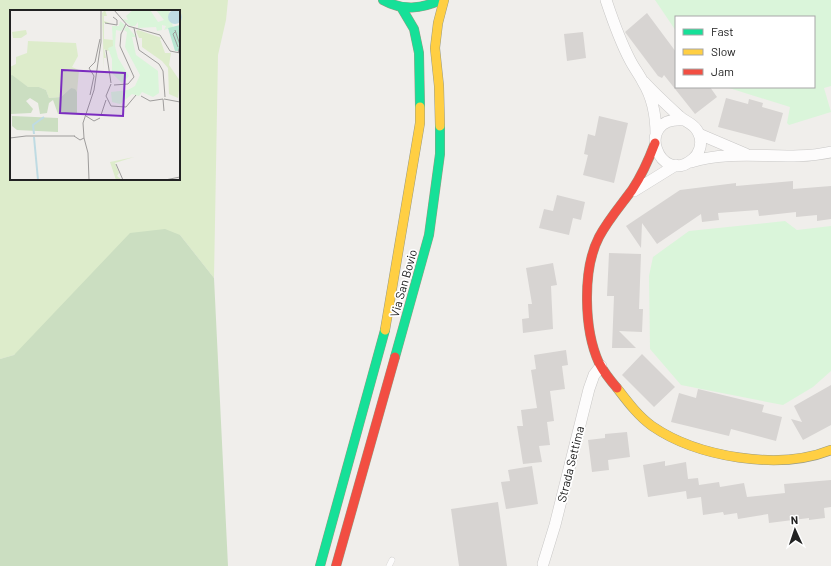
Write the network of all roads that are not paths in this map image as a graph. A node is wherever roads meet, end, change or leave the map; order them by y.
1 (383, 0) edge
2 (442, 0) edge
3 (606, 0) edge
4 (401, 7) junction
5 (644, 82) junction
6 (684, 120) junction
7 (699, 134) junction
8 (655, 139) junction
9 (831, 152) edge
10 (748, 155) junction
11 (689, 162) junction
12 (676, 165) junction
13 (630, 194) junction
14 (601, 366) junction
15 (831, 450) edge
16 (543, 564) dead end
17 (320, 566) edge
18 (336, 566) edge

1 - 4 main road, Via San Bovio
2 - 4 main road, Via San Bovio
2 - 18 main road, Via San Bovio
3 - 5 street
4 - 17 main road, Via San Bovio
5 - 6 street
5 - 8 street
6 - 7 street
6 - 8 street
7 - 10 street
7 - 11 street
8 - 12 street
8 - 13 main road
9 - 10 street
10 - 11 street
11 - 12 street
12 - 13 street
13 - 14 main road
14 - 15 main road
14 - 16 street, Strada Settima

